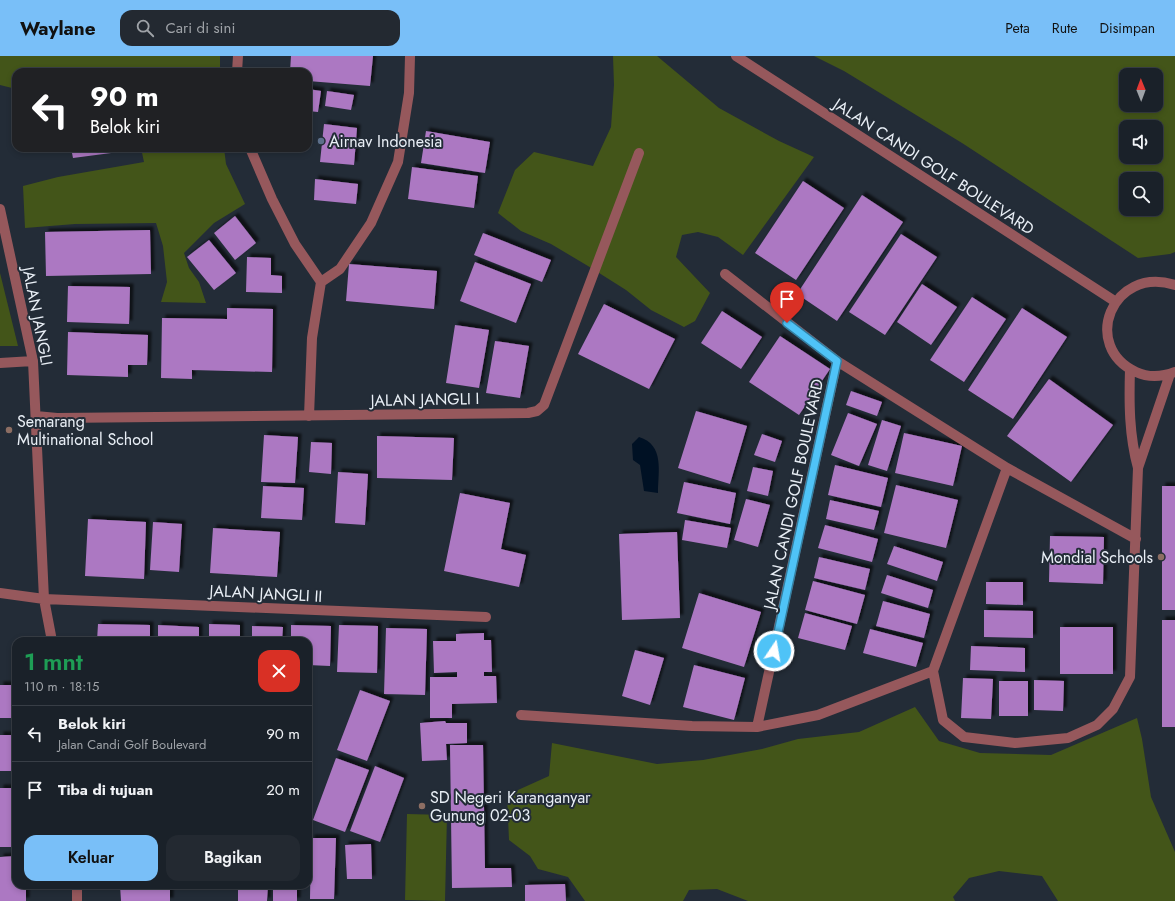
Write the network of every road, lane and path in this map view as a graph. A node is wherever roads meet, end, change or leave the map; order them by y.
1 (238, 56) edge
2 (410, 56) edge
3 (736, 56) edge
4 (237, 68) edge
5 (252, 152) edge
6 (639, 153) dead end
7 (0, 209) edge
8 (725, 274) dead end
9 (321, 282) junction
10 (1175, 285) edge
11 (1116, 302) junction
12 (33, 361) junction
13 (837, 361) junction
14 (0, 363) edge
15 (1130, 369) junction
16 (1173, 373) edge
17 (36, 416) junction
18 (309, 416) junction
19 (1007, 468) junction
20 (1138, 468) junction
21 (1136, 539) junction
22 (0, 592) edge
23 (44, 599) junction
24 (486, 617) dead end
25 (51, 637) edge
26 (933, 671) junction
27 (521, 715) dead end
28 (758, 727) junction
29 (77, 889) edge
30 (77, 901) edge

1 - 4 street
2 - 9 street
3 - 11 street, JALAN CANDI GOLF BOULEVARD
5 - 9 street
6 - 18 street, JALAN JANGLI I
7 - 12 street, JALAN JANGLI
8 - 13 street, JALAN CANDI GOLF BOULEVARD
9 - 18 street
10 - 11 street
11 - 15 street
12 - 14 street
12 - 17 street, JALAN JANGLI
13 - 19 street, JALAN CANDI GOLF BOULEVARD
13 - 28 street, JALAN CANDI GOLF BOULEVARD
15 - 16 street
15 - 20 street
16 - 20 street
17 - 18 street, JALAN JANGLI I
17 - 23 street, JALAN JANGLI
19 - 21 street, JALAN CANDI GOLF BOULEVARD
19 - 26 street
20 - 21 street
21 - 26 street
22 - 23 street
23 - 24 street, JALAN JANGLI II
23 - 25 street, JALAN JANGLI
26 - 28 street
27 - 28 street
29 - 30 street

